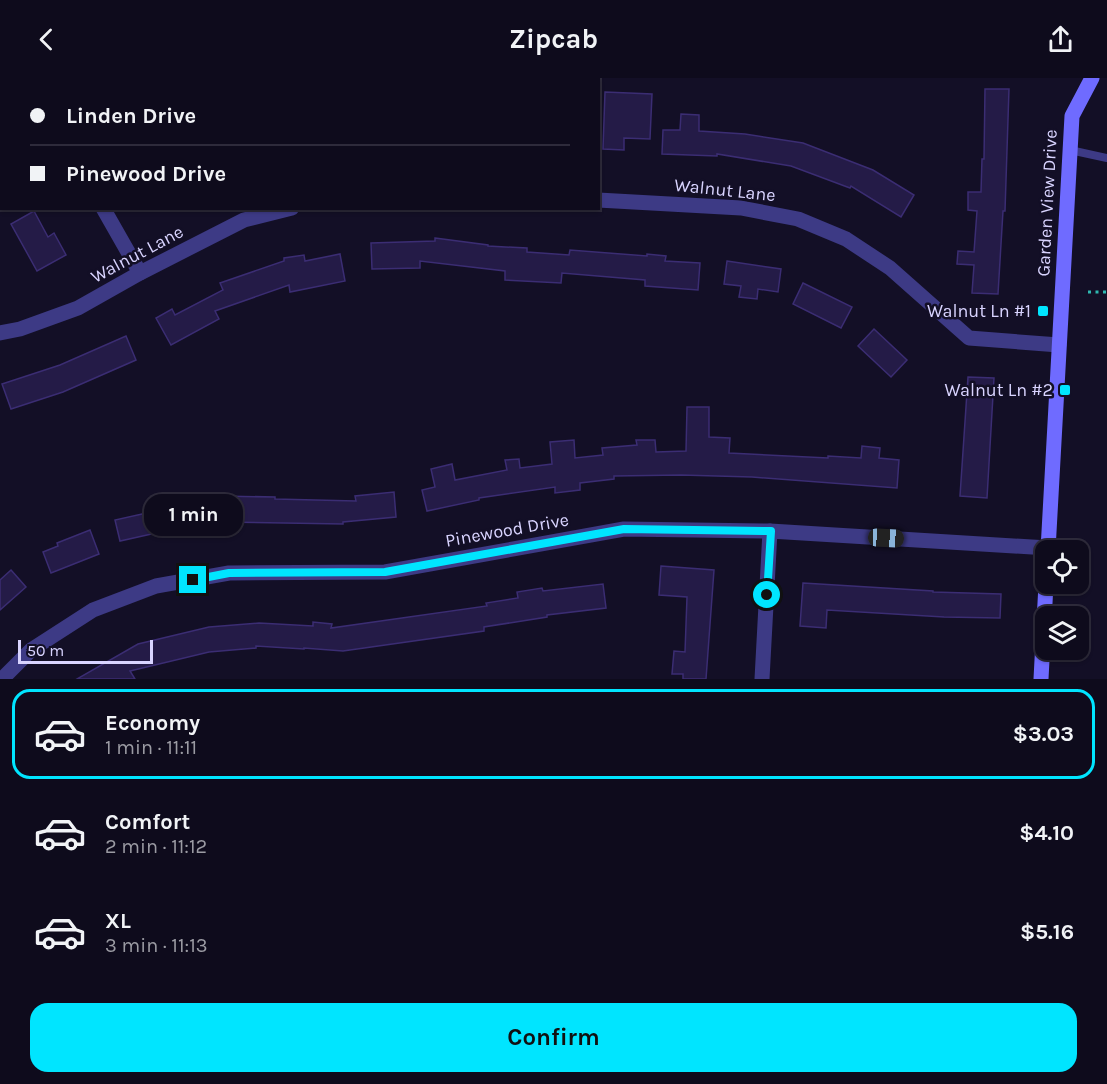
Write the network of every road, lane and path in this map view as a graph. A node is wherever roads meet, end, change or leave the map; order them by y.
1 (1092, 78) edge
2 (1070, 150) junction
3 (1107, 158) edge
4 (600, 200) edge
5 (104, 210) edge
6 (284, 210) edge
7 (140, 273) junction
8 (1088, 292) dead end
9 (1107, 292) edge
10 (0, 333) edge
11 (1059, 345) junction
12 (771, 531) junction
13 (1048, 540) edge
14 (1035, 548) edge
15 (1045, 594) edge
16 (2, 679) edge
17 (762, 679) edge
18 (1041, 679) edge

1 - 2 street, Garden View Drive
2 - 3 lane
2 - 11 street, Garden View Drive
4 - 11 street, Walnut Lane
5 - 7 street
6 - 7 street, Walnut Lane
7 - 10 street, Walnut Lane
8 - 9 path
11 - 13 street, Garden View Drive
12 - 14 street, Pinewood Drive
12 - 16 street, Pinewood Drive
12 - 17 street
15 - 18 street

